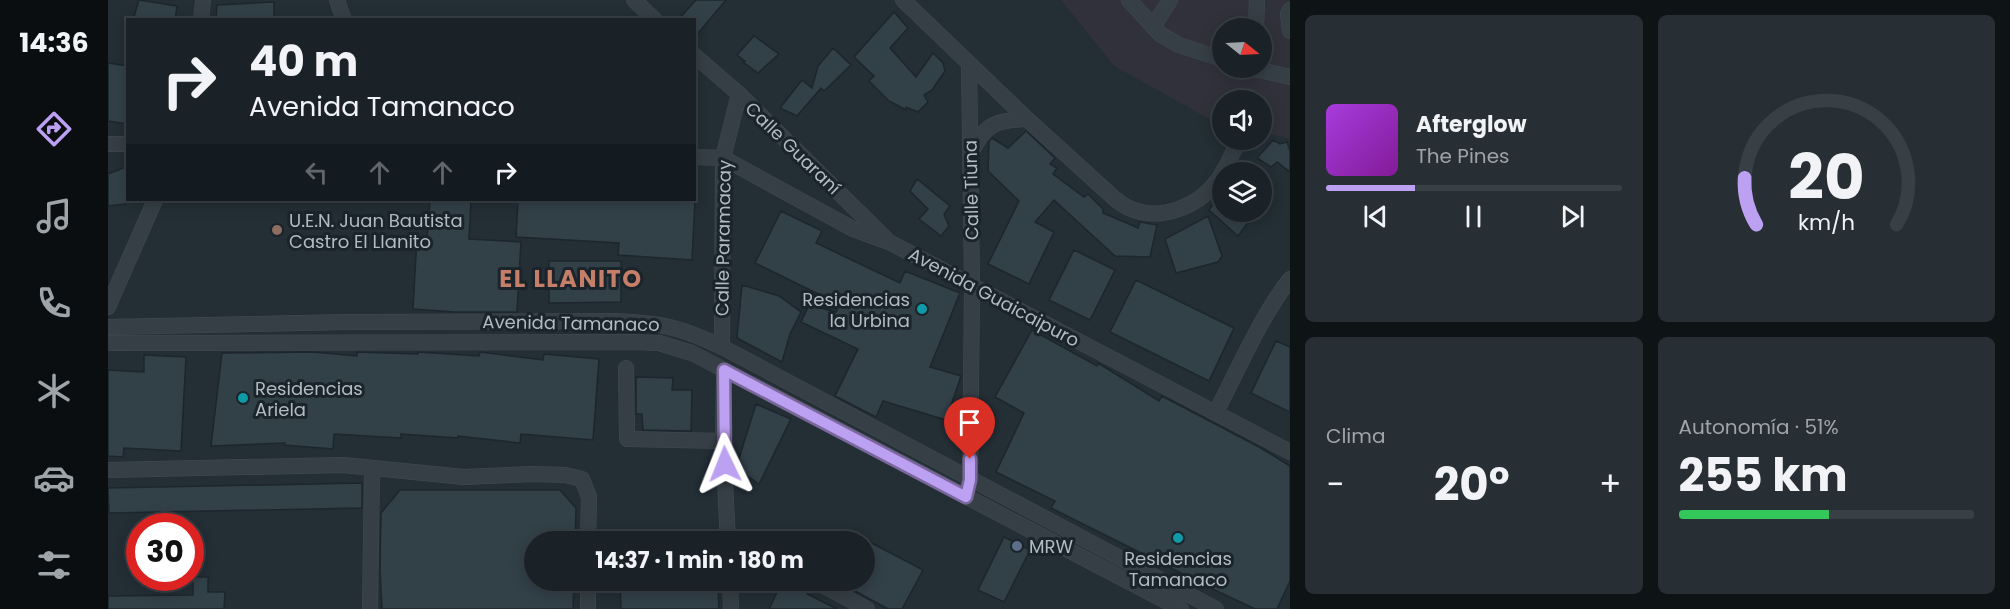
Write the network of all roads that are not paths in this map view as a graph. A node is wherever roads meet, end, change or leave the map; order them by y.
1 (203, 0) edge
2 (337, 0) edge
3 (634, 0) edge
4 (903, 0) edge
5 (1128, 0) edge
6 (1170, 0) edge
7 (1257, 0) edge
8 (1290, 10) edge
9 (201, 18) edge
10 (343, 18) edge
11 (653, 18) edge
12 (1256, 18) edge
13 (1153, 27) junction
14 (1290, 31) edge
15 (1212, 56) edge
16 (696, 57) edge
17 (969, 63) junction
18 (1272, 73) edge
19 (1290, 77) edge
20 (739, 94) junction
21 (1027, 119) junction
22 (108, 144) edge
23 (126, 144) edge
24 (1234, 150) edge
25 (970, 155) junction
26 (696, 158) edge
27 (723, 158) junction
28 (155, 201) edge
29 (891, 243) junction
30 (1290, 279) edge
31 (972, 287) junction
32 (108, 307) edge
33 (108, 327) edge
34 (108, 343) edge
35 (722, 347) junction
36 (626, 368) dead end
37 (724, 370) junction
38 (1216, 412) junction
39 (723, 441) junction
40 (1290, 452) edge
41 (372, 469) junction
42 (108, 470) edge
43 (970, 480) junction
44 (966, 497) junction
45 (588, 531) edge
46 (731, 531) edge
47 (588, 591) edge
48 (730, 591) edge
49 (833, 591) edge
50 (370, 609) edge
51 (588, 609) edge
52 (731, 609) edge
53 (867, 609) edge
54 (1181, 609) edge
55 (1216, 609) edge

1 - 9 street
2 - 10 street
3 - 11 street
4 - 17 street
5 - 13 street
6 - 13 street
7 - 12 street
8 - 14 street
13 - 15 street
16 - 20 street, Calle Guaraní
17 - 21 street
17 - 25 street, Calle Tiuna
18 - 19 street
20 - 27 street, Calle Paramacay
20 - 29 street, Calle Guaraní
21 - 24 street
21 - 25 street
22 - 23 street
25 - 31 street, Calle Tiuna
26 - 27 street, Avenida Guaicaipuro
27 - 29 street, Avenida Guaicaipuro
27 - 35 street, Calle Paramacay
28 - 32 street
29 - 31 street, Avenida Guaicaipuro
30 - 38 street
31 - 38 street, Avenida Guaicaipuro
31 - 43 street, Calle Tiuna
33 - 35 street, Avenida Tamanaco
34 - 37 street, Avenida Tamanaco
35 - 43 street, Avenida Tamanaco
36 - 39 street
37 - 39 street
37 - 44 street, Avenida Tamanaco
38 - 40 street, Avenida Guaicaipuro
39 - 46 street
41 - 42 street
41 - 45 street
41 - 50 street
43 - 44 street, Calle Tiuna
43 - 55 street, Avenida Tamanaco
44 - 54 street, Avenida Tamanaco
47 - 51 street
48 - 52 street
49 - 53 street

